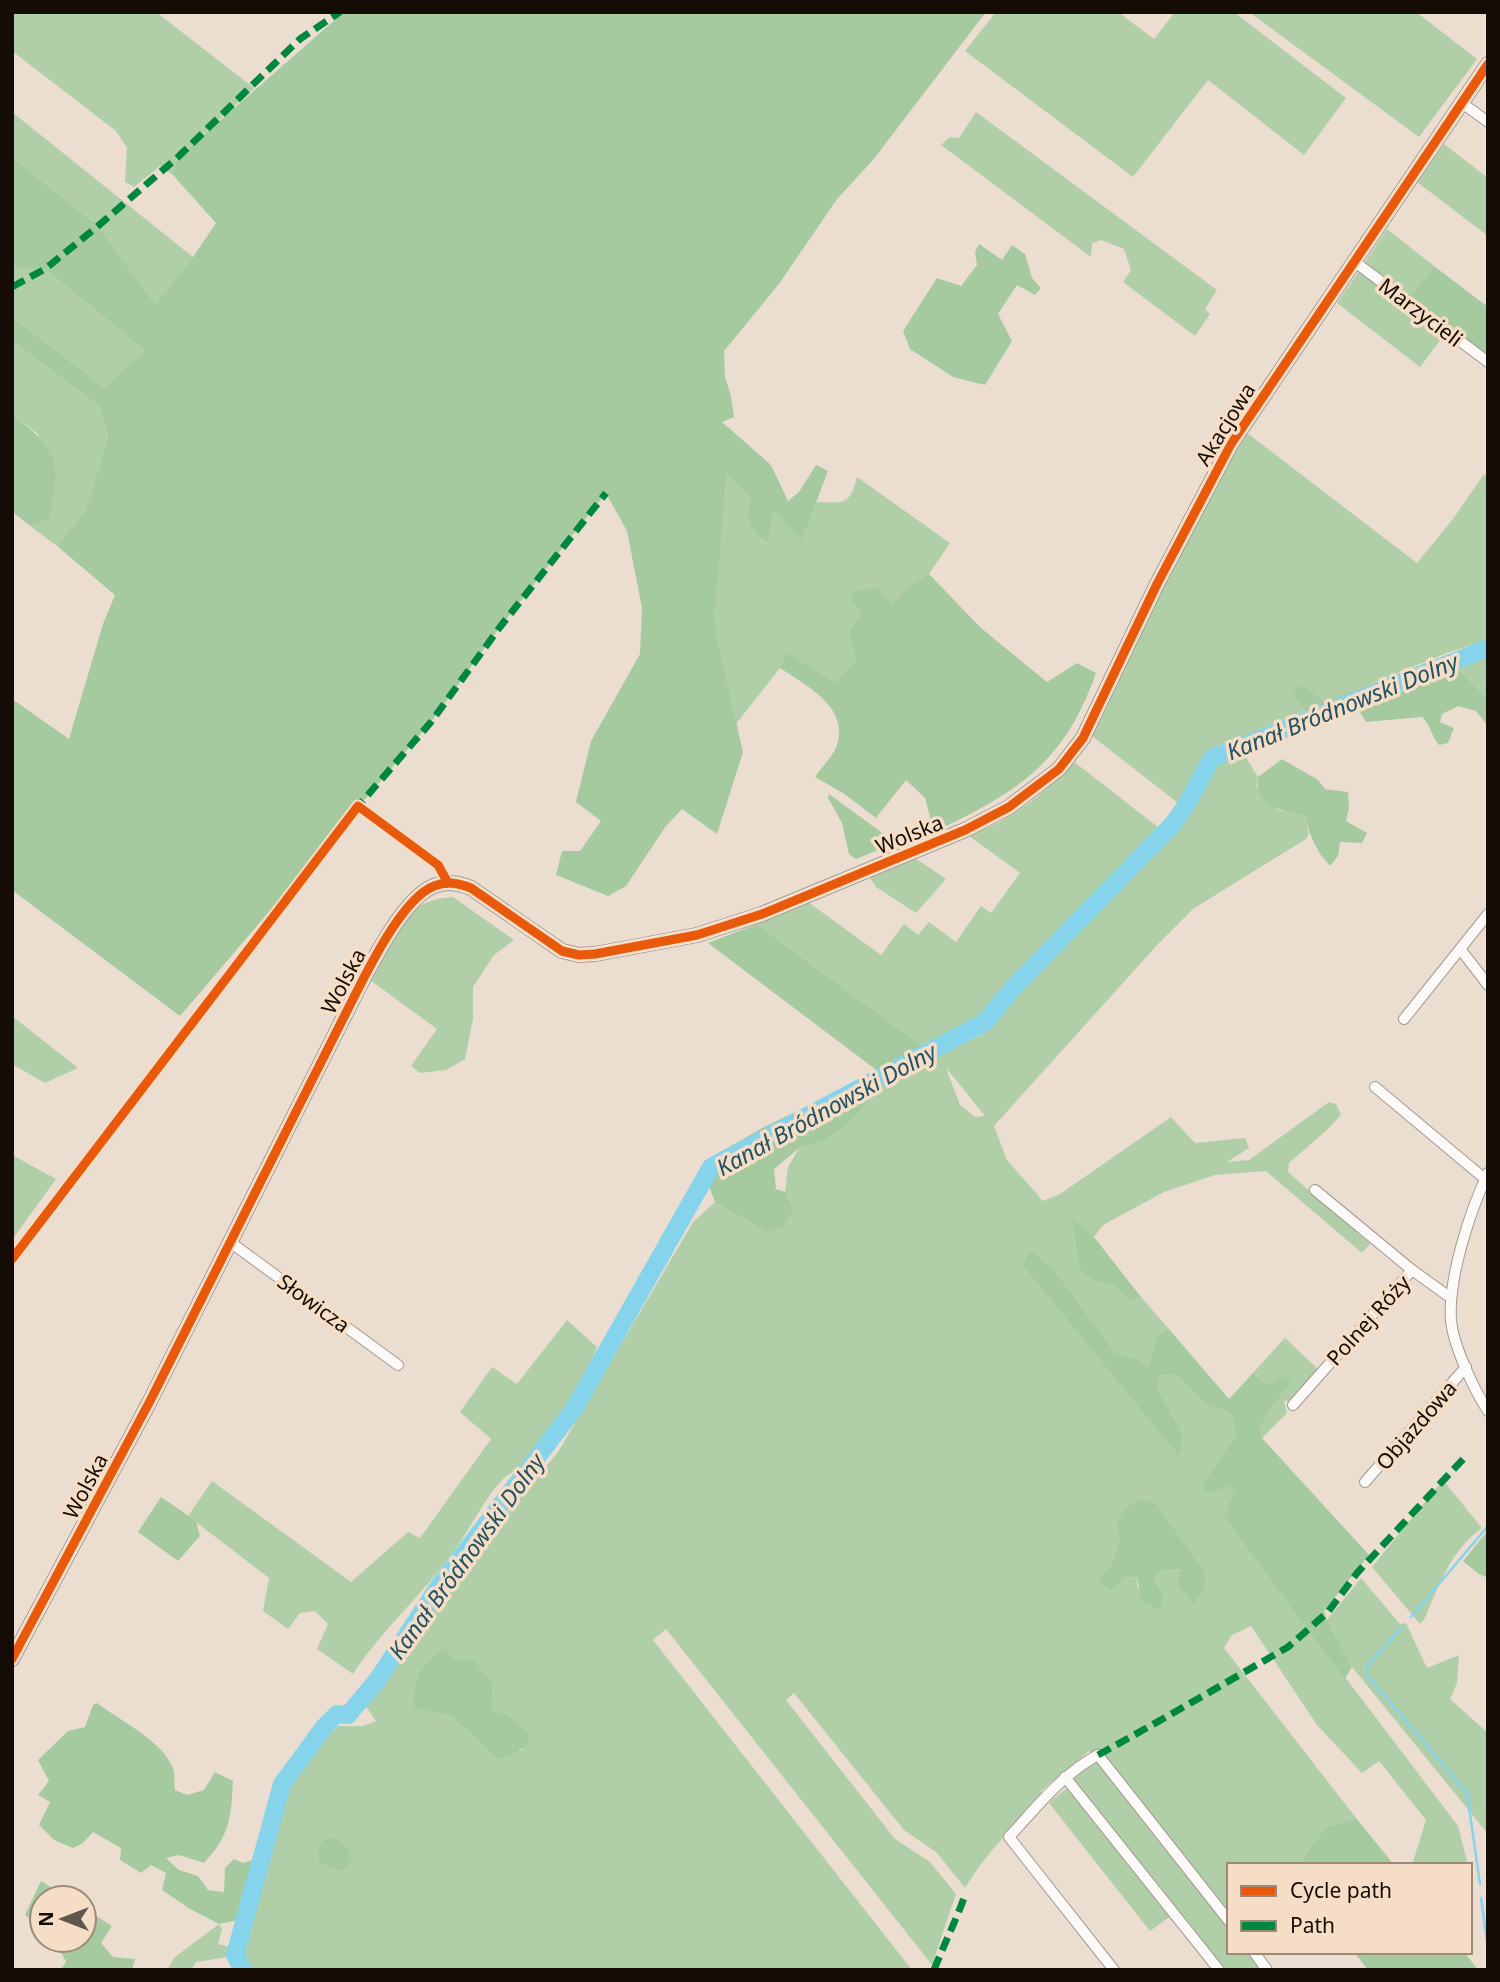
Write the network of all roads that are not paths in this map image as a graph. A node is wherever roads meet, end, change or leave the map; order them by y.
1 (1488, 64) edge
2 (1462, 103) junction
3 (1488, 122) edge
4 (1355, 262) junction
5 (1488, 362) edge
6 (1009, 807) joint
7 (1488, 914) edge
8 (1461, 950) junction
9 (1488, 985) edge
10 (1404, 1019) dead end
11 (1375, 1087) dead end
12 (1486, 1176) edge
13 (1315, 1190) dead end
14 (230, 1242) junction
15 (1412, 1270) junction
16 (1451, 1298) junction
17 (398, 1364) dead end
18 (1466, 1367) junction
19 (1293, 1405) dead end
20 (1488, 1411) edge
21 (1365, 1482) dead end
22 (12, 1659) edge
23 (1065, 1777) junction
24 (1227, 1918) edge
25 (1256, 1954) edge
26 (1114, 1970) edge
27 (1219, 1970) edge
28 (1268, 1970) edge

1 - 2 street, Akacjowa
2 - 3 street
2 - 4 street, Akacjowa
4 - 5 street, Marzycieli
4 - 6 street, Akacjowa
6 - 14 street, Wolska
7 - 8 street
8 - 9 street
8 - 10 street
11 - 12 street, Objazdowa
12 - 16 street, Objazdowa
13 - 15 street
14 - 17 street, Słowicza
14 - 22 street, Wolska
15 - 16 street, Polnej Róży
15 - 19 street, Polnej Róży
16 - 18 street, Objazdowa
18 - 20 street, Objazdowa
18 - 21 street, Objazdowa
23 - 24 street
23 - 26 street
23 - 27 street
25 - 28 street

